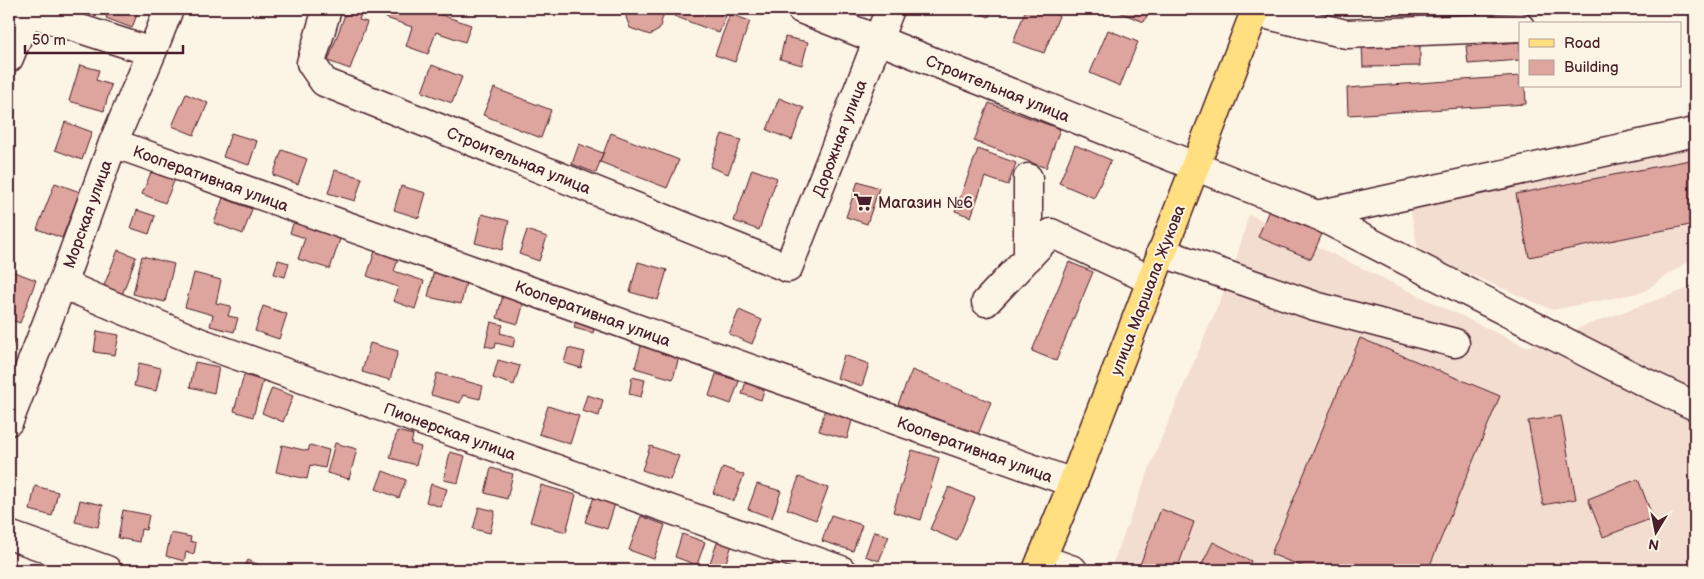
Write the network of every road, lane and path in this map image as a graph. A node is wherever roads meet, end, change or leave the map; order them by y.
1 (168, 9) edge
2 (327, 9) edge
3 (801, 9) edge
4 (890, 9) edge
5 (25, 10) edge
6 (1256, 11) edge
7 (1519, 26) edge
8 (878, 40) junction
9 (152, 52) junction
10 (9, 58) edge
11 (1695, 132) edge
12 (113, 143) junction
13 (1194, 166) junction
14 (1028, 178) dead end
15 (1316, 215) junction
16 (1162, 252) junction
17 (1028, 258) junction
18 (788, 268) joint
19 (1151, 280) junction
20 (62, 284) junction
21 (986, 302) dead end
22 (1455, 342) dead end
23 (1695, 406) edge
24 (9, 421) edge
25 (1073, 483) junction
26 (9, 535) edge
27 (1039, 565) edge
28 (107, 570) edge
29 (841, 570) edge
30 (1073, 570) edge

1 - 9 street, Морская улица
2 - 18 street, Строительная улица
3 - 8 street, Строительная улица
4 - 8 street, Дорожная улица
5 - 9 street
5 - 10 street
6 - 7 street
6 - 13 main road, улица Маршала Жукова
8 - 13 street, Строительная улица
8 - 18 street, Дорожная улица
9 - 12 street, Морская улица
11 - 15 street
12 - 20 street, Морская улица
12 - 25 street, Кооперативная улица
13 - 15 street, Строительная улица
13 - 16 main road, улица Маршала Жукова
14 - 17 street
15 - 23 street, Строительная улица
16 - 19 main road, улица Маршала Жукова
16 - 22 street
17 - 19 street
17 - 21 street
19 - 25 main road, улица Маршала Жукова
20 - 24 street, Морская улица
20 - 29 street, Пионерская улица
25 - 27 main road, улица Маршала Жукова
26 - 28 street
27 - 30 street

